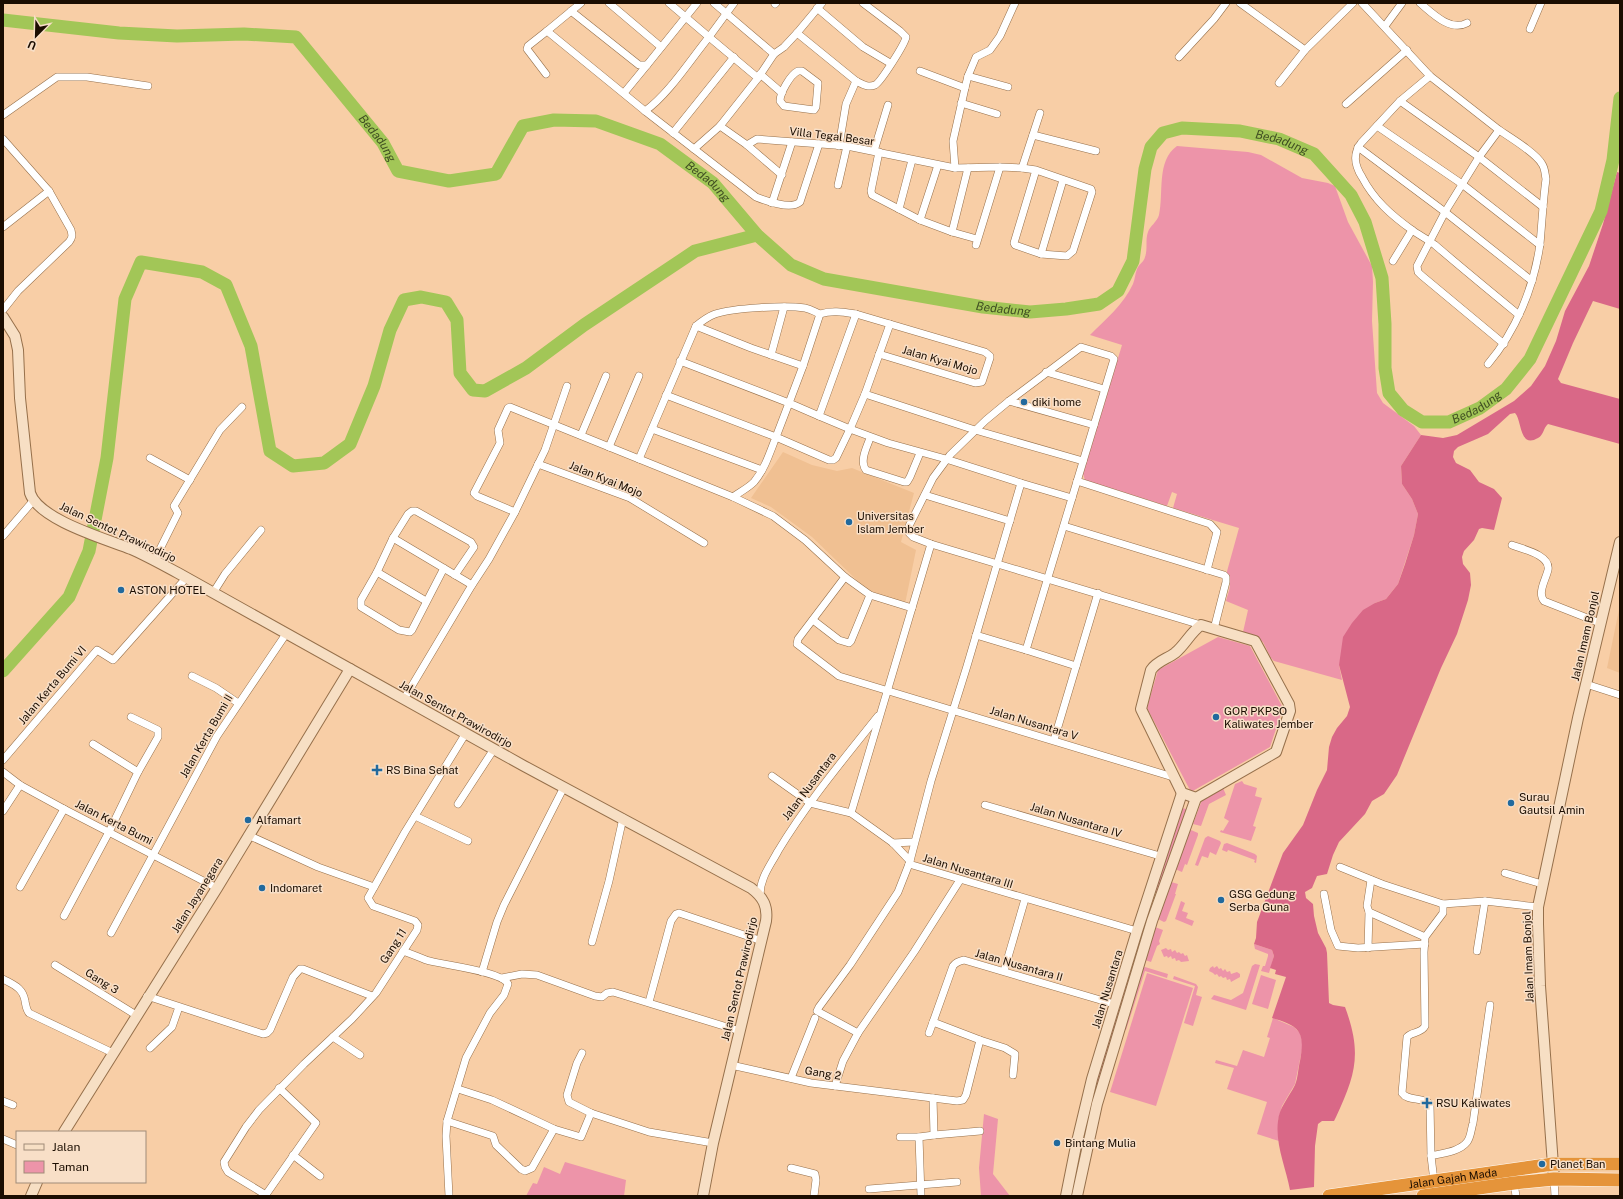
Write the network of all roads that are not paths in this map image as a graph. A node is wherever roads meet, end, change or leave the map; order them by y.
1 (581, 3) edge
2 (609, 3) edge
3 (669, 3) edge
4 (697, 3) edge
5 (714, 3) edge
6 (734, 3) edge
7 (863, 3) edge
8 (1014, 3) edge
9 (1226, 3) edge
10 (1240, 3) edge
11 (1353, 3) edge
12 (1362, 3) edge
13 (1402, 3) edge
14 (1420, 3) edge
15 (1541, 3) edge
16 (819, 5) edge
17 (571, 11) junction
18 (726, 13) junction
19 (686, 17) junction
20 (1467, 23) dead end
21 (1385, 26) junction
22 (1530, 29) dead end
23 (547, 31) junction
24 (797, 33) junction
25 (709, 37) junction
26 (661, 47) junction
27 (1305, 50) junction
28 (1407, 50) junction
29 (774, 54) junction
30 (734, 57) junction
31 (1179, 57) dead end
32 (890, 63) junction
33 (647, 64) junction
34 (920, 71) dead end
35 (546, 74) dead end
36 (759, 76) junction
37 (968, 76) junction
38 (1430, 76) junction
39 (856, 81) junction
40 (1279, 83) dead end
41 (148, 86) dead end
42 (1008, 87) dead end
43 (965, 88) junction
44 (624, 93) junction
45 (782, 93) junction
46 (1400, 101) junction
47 (961, 103) junction
48 (1346, 104) dead end
49 (888, 105) dead end
50 (645, 110) junction
51 (1040, 112) dead end
52 (997, 114) dead end
53 (3, 115) edge
54 (720, 126) junction
55 (1377, 126) junction
56 (1500, 130) junction
57 (673, 133) junction
58 (1033, 135) junction
59 (3, 139) edge
60 (792, 142) junction
61 (819, 144) junction
62 (747, 145) junction
63 (839, 146) junction
64 (847, 146) junction
65 (1358, 147) junction
66 (694, 150) junction
67 (876, 152) junction
68 (1096, 152) dead end
69 (1479, 157) junction
70 (912, 160) junction
71 (938, 165) junction
72 (1000, 167) junction
73 (954, 168) junction
74 (968, 168) junction
75 (1022, 168) junction
76 (1036, 170) junction
77 (782, 175) junction
78 (1063, 180) junction
79 (1462, 184) junction
80 (838, 186) dead end
81 (49, 191) junction
82 (772, 203) junction
83 (1543, 207) junction
84 (899, 209) junction
85 (1445, 212) junction
86 (920, 220) junction
87 (3, 227) edge
88 (1412, 230) junction
89 (952, 232) junction
90 (1430, 241) junction
91 (1540, 245) junction
92 (1041, 254) junction
93 (1393, 261) dead end
94 (1532, 281) junction
95 (784, 307) junction
96 (3, 310) edge
97 (820, 314) junction
98 (856, 314) junction
99 (1519, 316) junction
100 (3, 317) edge
101 (890, 324) junction
102 (696, 326) junction
103 (1504, 344) junction
104 (879, 354) junction
105 (771, 355) junction
106 (680, 362) junction
107 (1488, 364) dead end
108 (803, 366) junction
109 (1046, 372) junction
110 (606, 376) dead end
111 (639, 376) dead end
112 (567, 386) dead end
113 (1104, 389) junction
114 (865, 394) junction
115 (666, 395) junction
116 (1009, 401) junction
117 (789, 403) junction
118 (242, 407) dead end
119 (819, 416) junction
120 (554, 424) junction
121 (1094, 425) junction
122 (652, 429) junction
123 (850, 429) junction
124 (975, 430) junction
125 (581, 435) junction
126 (776, 437) junction
127 (870, 438) junction
128 (609, 447) junction
129 (920, 453) junction
130 (150, 458) dead end
131 (639, 460) junction
132 (946, 460) junction
133 (1082, 461) junction
134 (538, 464) junction
135 (762, 470) junction
136 (190, 480) junction
137 (1077, 480) junction
138 (1021, 483) junction
139 (925, 495) junction
140 (733, 497) junction
141 (1072, 498) junction
142 (33, 501) junction
143 (515, 512) junction
144 (1010, 521) junction
145 (1064, 526) junction
146 (261, 530) dead end
147 (3, 536) edge
148 (393, 538) junction
149 (1620, 542) edge
150 (704, 543) dead end
151 (931, 544) junction
152 (1512, 545) dead end
153 (154, 561) junction
154 (1617, 561) edge
155 (997, 563) junction
156 (444, 568) junction
157 (1207, 570) junction
158 (377, 572) junction
159 (455, 576) junction
160 (186, 577) junction
161 (845, 577) junction
162 (1048, 578) junction
163 (472, 586) junction
164 (213, 593) junction
165 (1098, 593) junction
166 (870, 595) junction
167 (426, 601) junction
168 (912, 608) junction
169 (812, 620) junction
170 (1600, 623) junction
171 (1201, 625) junction
172 (1214, 629) junction
173 (286, 634) junction
174 (976, 635) junction
175 (1026, 650) junction
176 (1076, 666) junction
177 (350, 669) junction
178 (192, 676) dead end
179 (1586, 684) junction
180 (888, 691) junction
181 (1620, 695) edge
182 (404, 699) junction
183 (238, 703) junction
184 (954, 710) junction
185 (880, 712) junction
186 (131, 717) dead end
187 (466, 733) junction
188 (1054, 740) junction
189 (93, 744) dead end
190 (494, 749) junction
191 (3, 760) edge
192 (3, 772) edge
193 (138, 772) junction
194 (772, 776) dead end
195 (1173, 777) junction
196 (20, 784) junction
197 (564, 788) junction
198 (1182, 793) junction
199 (1196, 798) junction
200 (810, 803) junction
201 (458, 804) dead end
202 (985, 805) dead end
203 (64, 809) junction
204 (3, 811) edge
205 (851, 813) junction
206 (414, 816) junction
207 (623, 818) junction
208 (109, 832) junction
209 (248, 834) junction
210 (468, 841) dead end
211 (914, 842) junction
212 (893, 843) junction
213 (153, 855) junction
214 (1160, 856) junction
215 (909, 863) junction
216 (1340, 867) dead end
217 (1505, 873) dead end
218 (763, 877) junction
219 (960, 880) junction
220 (1371, 880) junction
221 (1542, 884) junction
222 (20, 887) dead end
223 (374, 887) junction
224 (216, 888) junction
225 (751, 888) junction
226 (1324, 894) dead end
227 (760, 895) junction
228 (1025, 899) junction
229 (1147, 899) junction
230 (1484, 901) junction
231 (1158, 903) junction
232 (1443, 904) junction
233 (1538, 907) junction
234 (1369, 912) junction
235 (64, 916) dead end
236 (1137, 931) junction
237 (111, 933) dead end
238 (1425, 940) junction
239 (762, 941) junction
240 (592, 942) dead end
241 (1368, 948) junction
242 (403, 951) junction
243 (1477, 951) dead end
244 (55, 965) dead end
245 (1004, 971) junction
246 (482, 972) junction
247 (502, 978) junction
248 (3, 979) edge
249 (147, 996) junction
250 (372, 996) junction
251 (649, 1002) junction
252 (1114, 1004) junction
253 (1490, 1005) dead end
254 (179, 1007) junction
255 (136, 1016) junction
256 (815, 1018) dead end
257 (933, 1022) junction
258 (740, 1031) junction
259 (858, 1033) junction
260 (929, 1033) dead end
261 (333, 1037) junction
262 (980, 1040) junction
263 (150, 1048) dead end
264 (113, 1053) junction
265 (582, 1053) dead end
266 (360, 1055) dead end
267 (731, 1065) junction
268 (1012, 1075) dead end
269 (791, 1078) junction
270 (835, 1086) junction
271 (279, 1088) junction
272 (458, 1089) junction
273 (933, 1098) junction
274 (3, 1101) edge
275 (13, 1105) dead end
276 (591, 1113) junction
277 (447, 1121) junction
278 (554, 1129) junction
279 (65, 1131) edge
280 (980, 1131) dead end
281 (934, 1135) junction
282 (900, 1137) dead end
283 (919, 1137) junction
284 (3, 1139) edge
285 (713, 1143) junction
286 (16, 1145) edge
287 (293, 1155) junction
288 (1431, 1156) junction
289 (1553, 1164) junction
290 (1620, 1164) edge
291 (791, 1168) dead end
292 (320, 1176) dead end
293 (1554, 1179) junction
294 (1620, 1180) edge
295 (1434, 1181) junction
296 (957, 1182) dead end
297 (37, 1183) edge
298 (920, 1185) junction
299 (869, 1189) dead end
300 (1515, 1190) edge
301 (1380, 1192) edge
302 (266, 1195) edge
303 (31, 1196) edge
304 (449, 1196) edge
305 (703, 1196) edge
306 (814, 1196) edge
307 (921, 1196) edge
308 (1066, 1196) edge
309 (1077, 1196) edge
310 (1330, 1196) edge
311 (1424, 1196) edge
312 (1556, 1196) edge

1 - 17 street
2 - 26 street
3 - 19 street
4 - 19 street
5 - 18 street
6 - 18 street
7 - 32 street
8 - 37 street
9 - 31 street
10 - 27 street
11 - 27 street
12 - 21 street
13 - 21 street
14 - 20 street
15 - 22 street
16 - 24 street
16 - 32 street
17 - 23 street
17 - 33 street
18 - 25 street
18 - 29 street
19 - 25 street
19 - 26 street
21 - 28 street
23 - 35 street
23 - 44 street
24 - 29 street
24 - 39 street
25 - 30 street
25 - 50 street
26 - 33 street
27 - 40 street
28 - 38 street
28 - 48 street
29 - 36 street
30 - 36 street
30 - 57 street
32 - 39 street
33 - 44 street
34 - 43 street
36 - 45 street
36 - 54 street
37 - 42 street
37 - 43 street
38 - 46 street
38 - 56 street
39 - 63 street
41 - 53 street
43 - 47 street
44 - 50 street
45 - 45 street
46 - 55 street
46 - 69 street
47 - 52 street
47 - 73 street
49 - 67 street
50 - 57 street
51 - 58 street
54 - 62 street
54 - 66 street
55 - 65 street
55 - 79 street
56 - 69 street
56 - 83 street
57 - 66 street
58 - 68 street
58 - 75 street
59 - 81 street
60 - 61 street, Villa Tegal Besar
60 - 62 street, Villa Tegal Besar
60 - 77 street
61 - 63 street, Villa Tegal Besar
61 - 82 street
62 - 77 street
63 - 64 street, Villa Tegal Besar
64 - 67 street, Villa Tegal Besar
64 - 80 street
65 - 85 street
65 - 88 street
66 - 82 street
67 - 70 street, Villa Tegal Besar
67 - 84 street
69 - 79 street
69 - 83 street
70 - 71 street, Villa Tegal Besar
70 - 84 street
71 - 73 street, Villa Tegal Besar
71 - 86 street
72 - 74 street, Villa Tegal Besar
72 - 75 street, Villa Tegal Besar
72 - 89 street
73 - 74 street, Villa Tegal Besar
74 - 89 street
75 - 76 street, Villa Tegal Besar
76 - 78 street, Villa Tegal Besar
76 - 92 street
77 - 82 street
78 - 92 street
78 - 92 street, Villa Tegal Besar
79 - 85 street
79 - 91 street
81 - 87 street
81 - 96 street
83 - 91 street
84 - 86 street
85 - 90 street
85 - 94 street
86 - 89 street
88 - 90 street
88 - 93 street
90 - 99 street
90 - 103 street
91 - 94 street
94 - 99 street
95 - 97 street, Jalan Kyai Mojo
95 - 102 street, Jalan Kyai Mojo
95 - 105 street
97 - 98 street, Jalan Kyai Mojo
97 - 108 street
98 - 101 street, Jalan Kyai Mojo
98 - 119 street
99 - 103 street
100 - 142 street
101 - 104 street
101 - 104 street, Jalan Kyai Mojo
102 - 105 street
102 - 106 street
103 - 107 street
104 - 114 street
105 - 108 street
106 - 115 street
106 - 117 street
108 - 117 street
109 - 113 street
109 - 113 street
109 - 116 street
110 - 125 street
111 - 128 street
112 - 120 street
113 - 121 street
114 - 123 street
114 - 124 street
115 - 122 street
115 - 126 street
116 - 121 street
116 - 124 street
117 - 119 street
117 - 126 street
118 - 136 street
119 - 123 street
120 - 125 street
120 - 134 street
120 - 143 street
121 - 133 street
122 - 131 street
122 - 135 street
123 - 126 street
123 - 127 street
124 - 132 street
124 - 133 street
125 - 128 street
126 - 135 street
127 - 129 street
127 - 129 street
128 - 131 street
129 - 132 street
130 - 136 street
131 - 140 street
132 - 138 street
132 - 139 street
133 - 137 street
134 - 143 street
134 - 150 street, Jalan Kyai Mojo
135 - 140 street
136 - 153 street
137 - 141 street
137 - 157 street
138 - 141 street
138 - 144 street
139 - 144 street
139 - 151 street
140 - 161 street
141 - 145 street
142 - 147 street
142 - 153 street, Jalan Sentot Prawirodirjo
143 - 163 street
144 - 155 street
145 - 157 street
145 - 162 street
146 - 164 street
148 - 156 street
148 - 158 street
148 - 159 street
149 - 154 street, Jalan Imam Bonjol
151 - 155 street
151 - 168 street
152 - 170 street
153 - 160 street, Jalan Sentot Prawirodirjo
154 - 170 street, Jalan Imam Bonjol
155 - 162 street
155 - 174 street
156 - 159 street
156 - 167 street
157 - 172 street
158 - 167 street
158 - 167 street
159 - 163 street
160 - 164 street, Jalan Sentot Prawirodirjo
160 - 191 street, Jalan Kerta Bumi VI
161 - 166 street
161 - 169 street
162 - 165 street
162 - 175 street
163 - 182 street
164 - 173 street, Jalan Sentot Prawirodirjo
165 - 171 street
165 - 176 street
166 - 168 street
166 - 169 street
168 - 180 street
169 - 180 street, Jalan Nusantara V
170 - 179 street, Jalan Imam Bonjol
171 - 172 street
171 - 195 street
172 - 199 street
173 - 177 street, Jalan Sentot Prawirodirjo
173 - 183 street, Jalan Kerta Bumi II
174 - 175 street
174 - 184 street
175 - 176 street
176 - 188 street
177 - 182 street, Jalan Sentot Prawirodirjo
177 - 209 street, Jalan Jayanegara
178 - 183 street
179 - 181 street
179 - 221 street, Jalan Imam Bonjol
180 - 184 street, Jalan Nusantara V
180 - 185 street
182 - 187 street, Jalan Sentot Prawirodirjo
183 - 213 street, Jalan Kerta Bumi II
184 - 188 street, Jalan Nusantara V
184 - 211 street
185 - 200 street, Jalan Nusantara
185 - 205 street
186 - 193 street
187 - 190 street, Jalan Sentot Prawirodirjo
187 - 206 street, Gang 11
188 - 195 street, Jalan Nusantara V
189 - 193 street
190 - 197 street, Jalan Sentot Prawirodirjo
190 - 201 street
192 - 196 street, Jalan Kerta Bumi
193 - 208 street
194 - 200 street, Jalan Nusantara III
195 - 198 street
196 - 203 street, Jalan Kerta Bumi
196 - 204 street
197 - 207 street, Jalan Sentot Prawirodirjo
197 - 246 street
198 - 199 street
198 - 214 street, Jalan Nusantara
199 - 231 street
200 - 205 street, Jalan Nusantara III
200 - 218 street, Jalan Nusantara
202 - 214 street, Jalan Nusantara IV
203 - 208 street, Jalan Kerta Bumi
203 - 222 street
205 - 212 street, Jalan Nusantara III
206 - 210 street
206 - 223 street, Gang 11
207 - 225 street, Jalan Sentot Prawirodirjo
207 - 240 street
208 - 213 street, Jalan Kerta Bumi
208 - 235 street
209 - 223 street
209 - 224 street, Jalan Jayanegara
211 - 212 street
211 - 215 street
212 - 215 street, Jalan Nusantara III
213 - 224 street, Jalan Kerta Bumi
213 - 237 street, Jalan Kerta Bumi II
214 - 229 street, Jalan Nusantara
215 - 219 street, Jalan Nusantara III
215 - 259 street
216 - 220 street
217 - 221 street
218 - 225 street
218 - 227 street
219 - 228 street, Jalan Nusantara III
219 - 259 street
220 - 232 street
220 - 234 street
221 - 233 street, Jalan Imam Bonjol
223 - 242 street, Gang 11
224 - 249 street, Jalan Jayanegara
225 - 227 street, Jalan Sentot Prawirodirjo
226 - 241 street
227 - 239 street, Jalan Sentot Prawirodirjo
228 - 236 street, Jalan Nusantara III
228 - 245 street
229 - 231 street
229 - 236 street, Jalan Nusantara
230 - 232 street
230 - 233 street
230 - 243 street
231 - 309 street
232 - 238 street
233 - 289 street, Jalan Imam Bonjol
234 - 238 street
234 - 241 street
236 - 252 street, Jalan Nusantara
238 - 241 street
238 - 288 street
239 - 251 street
239 - 258 street, Jalan Sentot Prawirodirjo
242 - 246 street
242 - 250 street, Gang 11
244 - 255 street, Gang 3
245 - 252 street, Jalan Nusantara II
245 - 257 street, Jalan Nusantara II
246 - 247 street
247 - 251 street
247 - 272 street
248 - 264 street
249 - 254 street
249 - 255 street, Jalan Jayanegara
250 - 254 street
250 - 261 street, Gang 11
251 - 258 street
252 - 308 street, Jalan Nusantara
253 - 288 street
254 - 263 street
255 - 264 street, Jalan Jayanegara
256 - 269 street
257 - 260 street
257 - 262 street
258 - 267 street, Jalan Sentot Prawirodirjo
259 - 270 street
261 - 266 street
261 - 271 street, Gang 11
262 - 268 street
262 - 273 street, Gang 2
264 - 279 street, Jalan Jayanegara
265 - 276 street
267 - 269 street, Gang 2
267 - 285 street, Jalan Sentot Prawirodirjo
269 - 270 street, Gang 2
270 - 273 street, Gang 2
271 - 287 street
271 - 302 street, Gang 11
272 - 277 street
272 - 278 street
273 - 281 street
274 - 275 street
276 - 278 street
276 - 285 street
277 - 278 street
277 - 304 street
280 - 281 street
281 - 283 street
282 - 283 street
283 - 298 street
284 - 286 street
285 - 305 street, Jalan Sentot Prawirodirjo
287 - 292 street
287 - 302 street
288 - 295 street
289 - 290 highway, Jalan Gajah Mada
289 - 293 street
289 - 295 highway, Jalan Gajah Mada
291 - 306 street
293 - 294 highway, Jalan Gajah Mada
293 - 300 highway, Jalan Gajah Mada
293 - 312 street
295 - 301 highway, Jalan Gajah Mada
296 - 298 street
297 - 303 street
298 - 299 street
298 - 307 street
300 - 311 highway, Jalan Gajah Mada
301 - 310 highway, Jalan Gajah Mada

